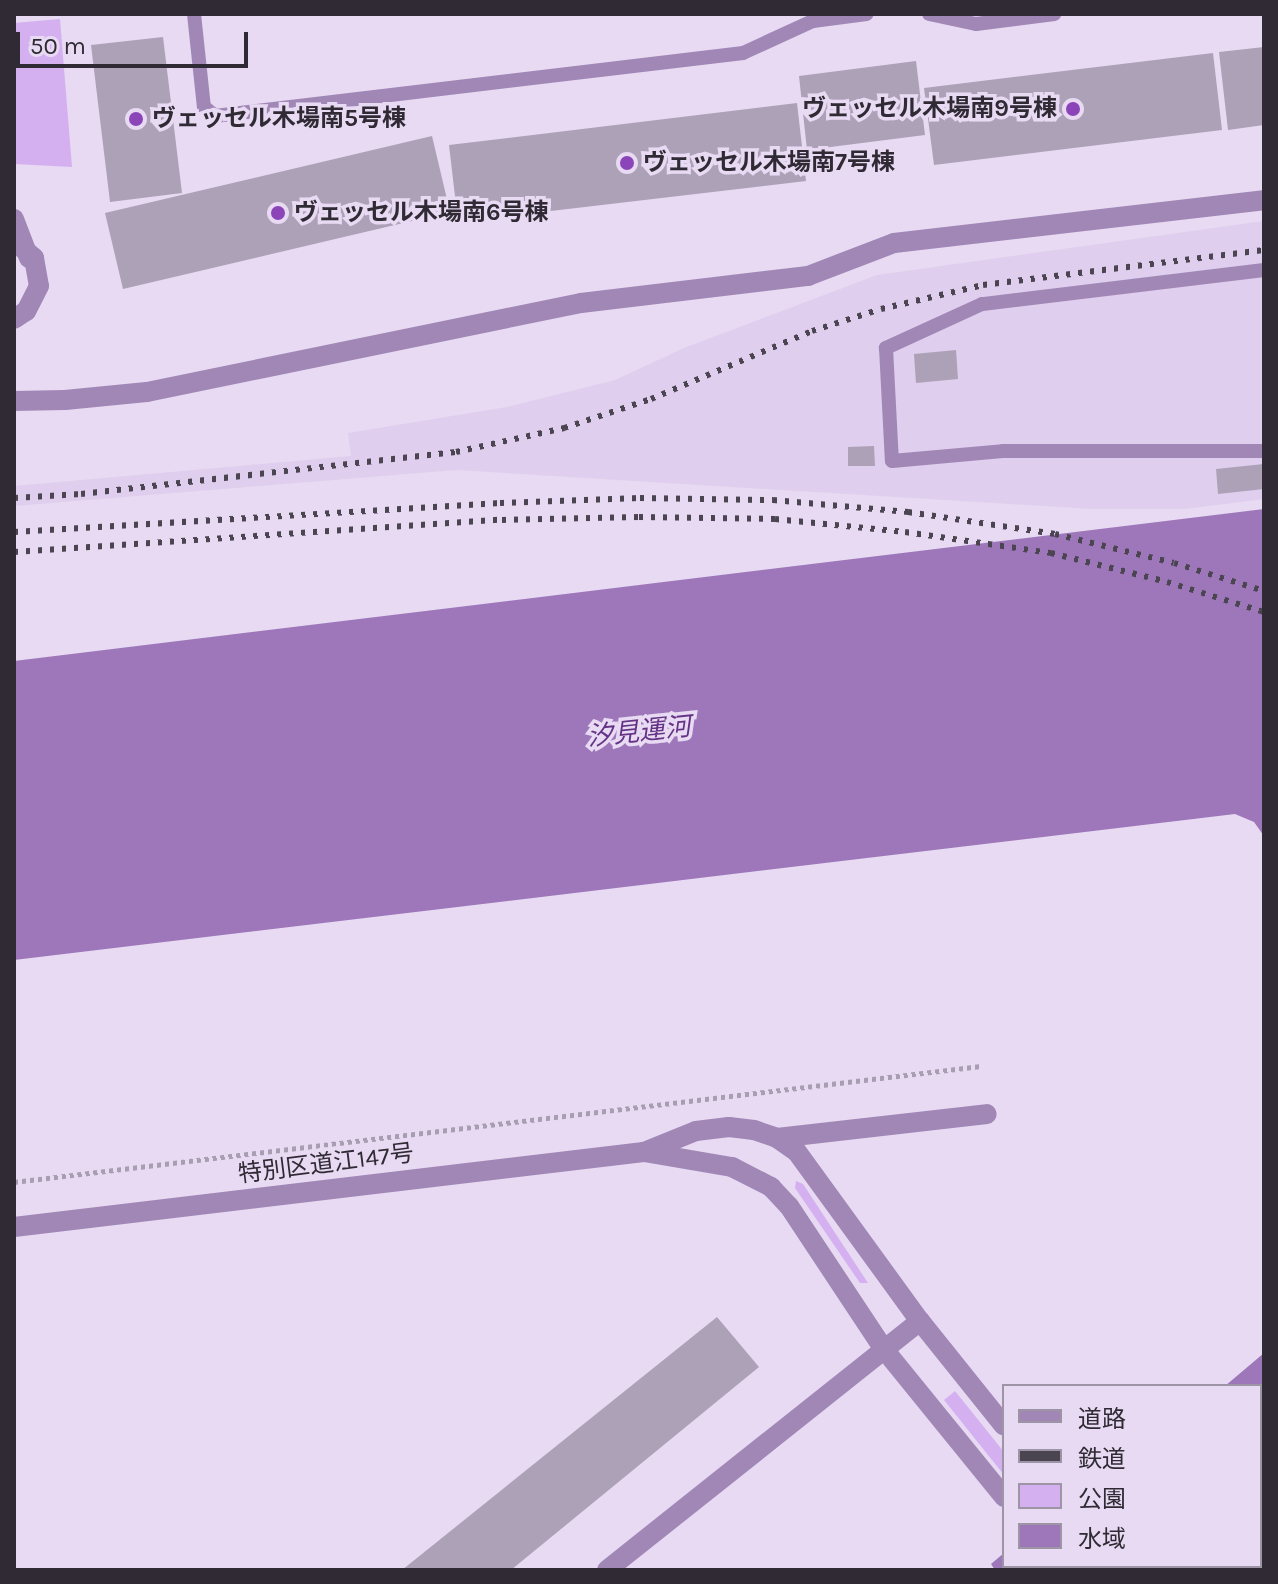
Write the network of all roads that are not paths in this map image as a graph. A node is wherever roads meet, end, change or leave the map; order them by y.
1 (194, 14) edge
2 (867, 14) edge
3 (929, 14) edge
4 (1054, 14) edge
5 (1264, 200) edge
6 (14, 219) edge
7 (14, 241) edge
8 (1264, 270) edge
9 (14, 317) edge
10 (14, 401) edge
11 (1264, 451) edge
12 (987, 1114) dead end
13 (777, 1138) junction
14 (644, 1152) junction
15 (14, 1227) edge
16 (920, 1321) junction
17 (883, 1348) junction
18 (1002, 1424) edge
19 (1002, 1495) edge
20 (607, 1570) edge

1 - 2 lane
3 - 4 lane
5 - 10 street
6 - 9 street, bridge
7 - 9 street, bridge
8 - 11 lane
12 - 13 street
13 - 14 street, 特別区道江147号
13 - 16 street, 特別区道江147号
14 - 15 street, 特別区道江147号
14 - 17 street, 特別区道江147号
16 - 17 street
16 - 18 street, 特別区道江147号
17 - 19 street, 特別区道江147号
17 - 20 street

